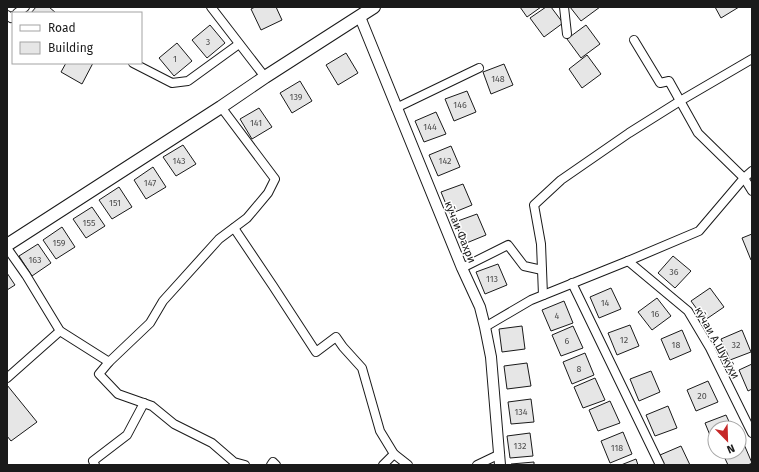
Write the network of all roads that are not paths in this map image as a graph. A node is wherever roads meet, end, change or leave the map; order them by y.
1 (211, 7) edge
2 (374, 7) edge
3 (564, 7) edge
4 (360, 17) junction
5 (567, 34) dead end
6 (634, 40) dead end
7 (239, 44) junction
8 (752, 59) edge
9 (135, 64) edge
10 (479, 68) dead end
11 (264, 77) junction
12 (680, 101) junction
13 (221, 107) junction
14 (396, 108) junction
15 (752, 171) edge
16 (744, 178) junction
17 (752, 192) edge
18 (234, 228) junction
19 (7, 247) edge
20 (628, 261) junction
21 (462, 268) junction
22 (542, 270) junction
23 (572, 284) junction
24 (543, 295) junction
25 (485, 327) junction
26 (60, 331) junction
27 (109, 362) junction
28 (7, 378) edge
29 (144, 403) junction
30 (752, 433) edge
31 (394, 454) junction
32 (500, 454) junction
33 (96, 465) edge
34 (245, 465) edge
35 (271, 465) edge
36 (276, 465) edge
37 (383, 465) edge
38 (408, 465) edge
39 (477, 465) edge
40 (500, 465) edge
41 (660, 465) edge

1 - 7 street
2 - 4 main road
3 - 5 street
4 - 11 main road
4 - 14 street, кӯчаи Фахри
6 - 12 street
7 - 9 street
7 - 11 street
8 - 12 street
10 - 14 street
11 - 13 main road
12 - 16 street
12 - 22 street
13 - 18 street
13 - 19 main road
14 - 21 street, кӯчаи Фахри
15 - 16 street
16 - 17 street
16 - 20 street
18 - 27 street
18 - 31 street
19 - 26 street
20 - 23 street
20 - 30 street, кӯчаи А.Шукӯҳи
21 - 22 street
21 - 25 street, кӯчаи Фахри
22 - 24 street
23 - 24 street
23 - 41 street
24 - 25 street
25 - 32 street, кӯчаи Фахри
26 - 27 street
26 - 28 street
27 - 29 street
29 - 33 street
29 - 34 street
31 - 37 street
31 - 38 street
32 - 39 street
32 - 40 street, кӯчаи Фахри
35 - 36 street

